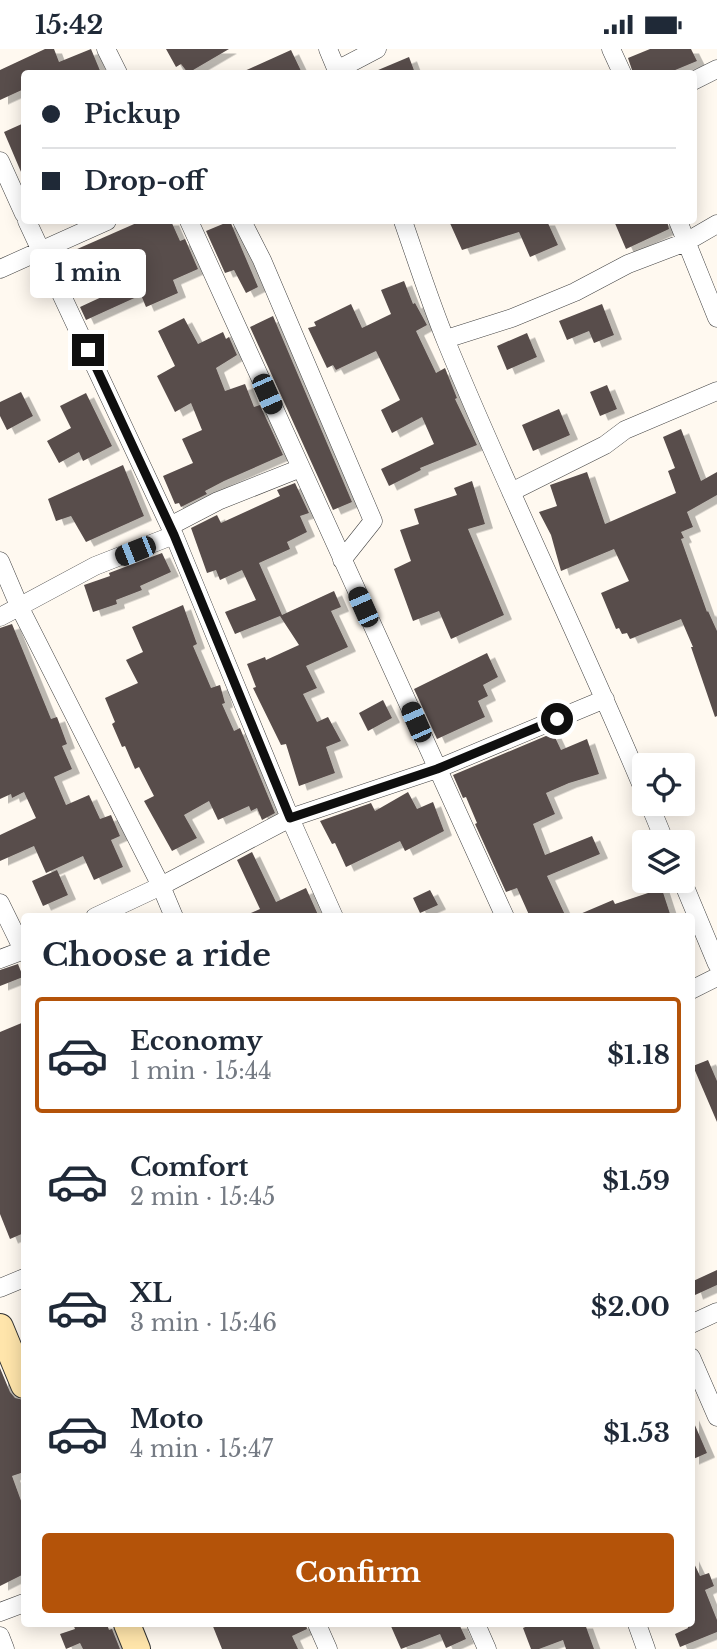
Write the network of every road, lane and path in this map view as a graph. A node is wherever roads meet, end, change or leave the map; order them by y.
1 (106, 49) edge
2 (328, 49) edge
3 (377, 49) edge
4 (611, 49) edge
5 (717, 69) edge
6 (116, 70) edge
7 (336, 70) edge
8 (340, 70) edge
9 (621, 70) edge
10 (697, 80) edge
11 (0, 161) edge
12 (21, 207) edge
13 (28, 224) edge
14 (100, 224) edge
15 (190, 224) edge
16 (244, 224) edge
17 (404, 224) edge
18 (679, 224) edge
19 (717, 224) edge
20 (686, 242) junction
21 (41, 250) junction
22 (0, 269) edge
23 (717, 319) edge
24 (446, 339) junction
25 (717, 391) edge
26 (301, 468) junction
27 (511, 492) junction
28 (172, 530) junction
29 (342, 560) junction
30 (0, 561) edge
31 (20, 608) junction
32 (0, 617) edge
33 (606, 699) junction
34 (632, 762) edge
35 (437, 769) junction
36 (290, 818) junction
37 (161, 886) junction
38 (686, 893) edge
39 (0, 903) edge
40 (104, 913) edge
41 (172, 913) edge
42 (332, 913) edge
43 (503, 913) edge
44 (695, 913) edge
45 (695, 913) edge
46 (717, 916) edge
47 (699, 923) junction
48 (21, 945) edge
49 (21, 952) edge
50 (0, 959) edge
51 (717, 964) edge
52 (717, 977) edge
53 (695, 988) edge
54 (21, 1279) edge
55 (0, 1288) edge
56 (717, 1312) edge
57 (695, 1322) edge
58 (0, 1327) edge
59 (695, 1366) edge
60 (21, 1378) edge
61 (717, 1417) edge
62 (21, 1604) edge
63 (0, 1612) edge
64 (128, 1627) edge
65 (318, 1627) edge
66 (477, 1627) edge
67 (637, 1627) edge
68 (0, 1636) edge
69 (5, 1649) edge
70 (137, 1649) edge
71 (328, 1649) edge
72 (486, 1649) edge
73 (646, 1649) edge

1 - 6 street
2 - 7 street
3 - 8 street
4 - 9 street
5 - 10 street
11 - 12 street
13 - 21 street
14 - 21 street
15 - 26 street
16 - 29 street
17 - 24 street
18 - 20 street
19 - 20 street
20 - 23 street
20 - 24 street
21 - 22 street
21 - 28 street
24 - 27 street
25 - 27 street
26 - 28 street
26 - 29 street
27 - 33 street
28 - 31 street
28 - 36 street
29 - 35 street
30 - 31 street
31 - 32 street
31 - 37 street
33 - 34 street
33 - 35 street
35 - 36 street
35 - 43 street
36 - 37 street
36 - 42 street
37 - 40 street
37 - 41 street
38 - 45 street
39 - 48 street
44 - 47 street
46 - 47 street
47 - 51 street
49 - 50 street
52 - 53 street
54 - 55 street
56 - 57 street
58 - 60 street
59 - 61 street
62 - 63 street
64 - 70 street
65 - 71 street
66 - 72 street
67 - 73 street
68 - 69 street

